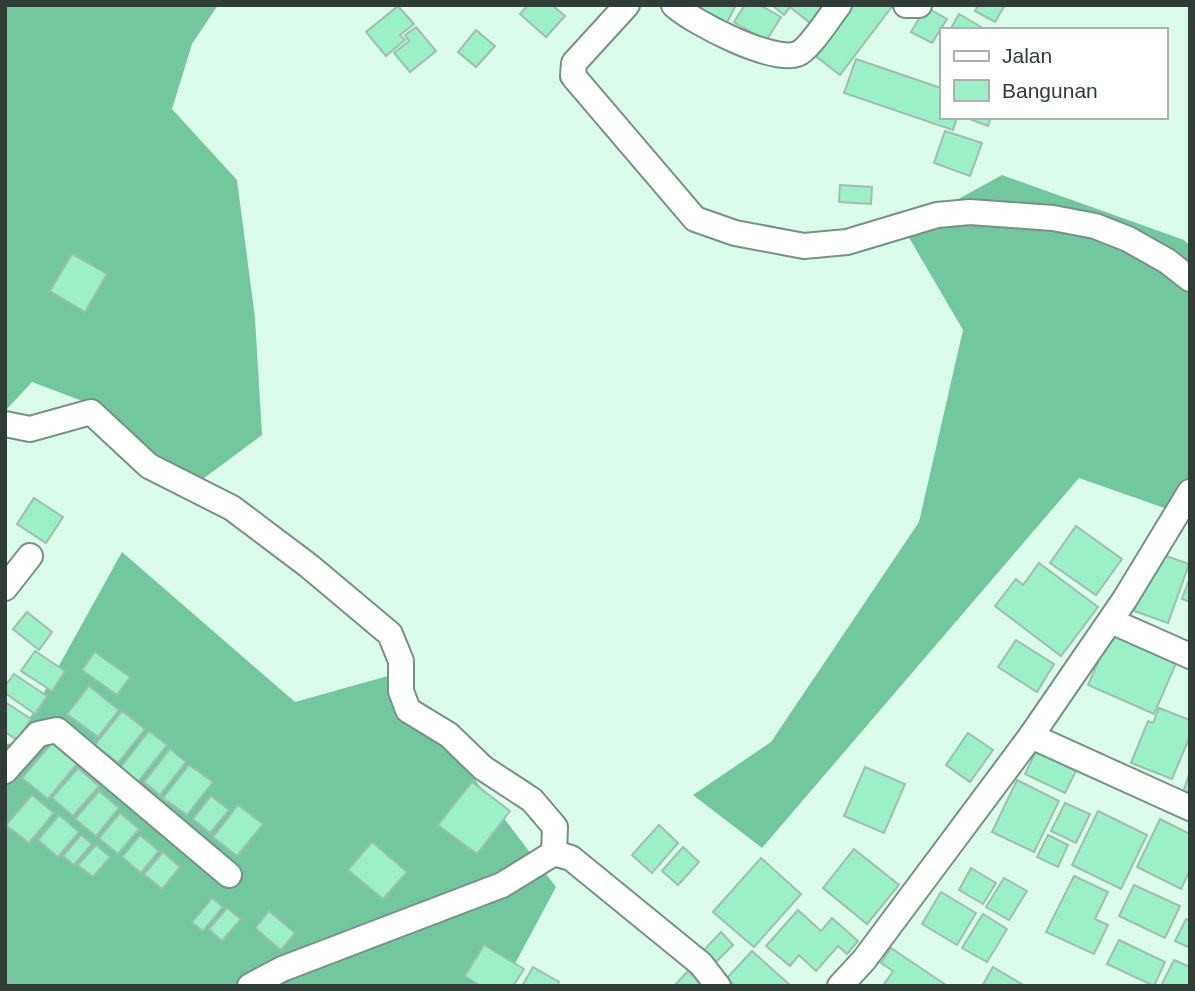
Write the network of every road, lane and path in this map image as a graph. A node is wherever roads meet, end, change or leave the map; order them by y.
1 (627, 5) edge
2 (674, 5) edge
3 (839, 5) edge
4 (906, 5) edge
5 (919, 5) edge
6 (1190, 279) edge
7 (5, 424) edge
8 (1190, 492) edge
9 (30, 556) dead end
10 (5, 588) edge
11 (1111, 621) junction
12 (1190, 656) edge
13 (1031, 736) junction
14 (5, 771) edge
15 (1190, 808) edge
16 (554, 853) junction
17 (229, 875) dead end
18 (250, 986) edge
19 (718, 986) edge
20 (840, 986) edge

1 - 6 street
2 - 3 street
4 - 5 street
7 - 16 street
8 - 11 street
9 - 10 street
11 - 12 street
11 - 13 street
13 - 15 street
13 - 20 street
14 - 17 street
16 - 18 street
16 - 19 street

